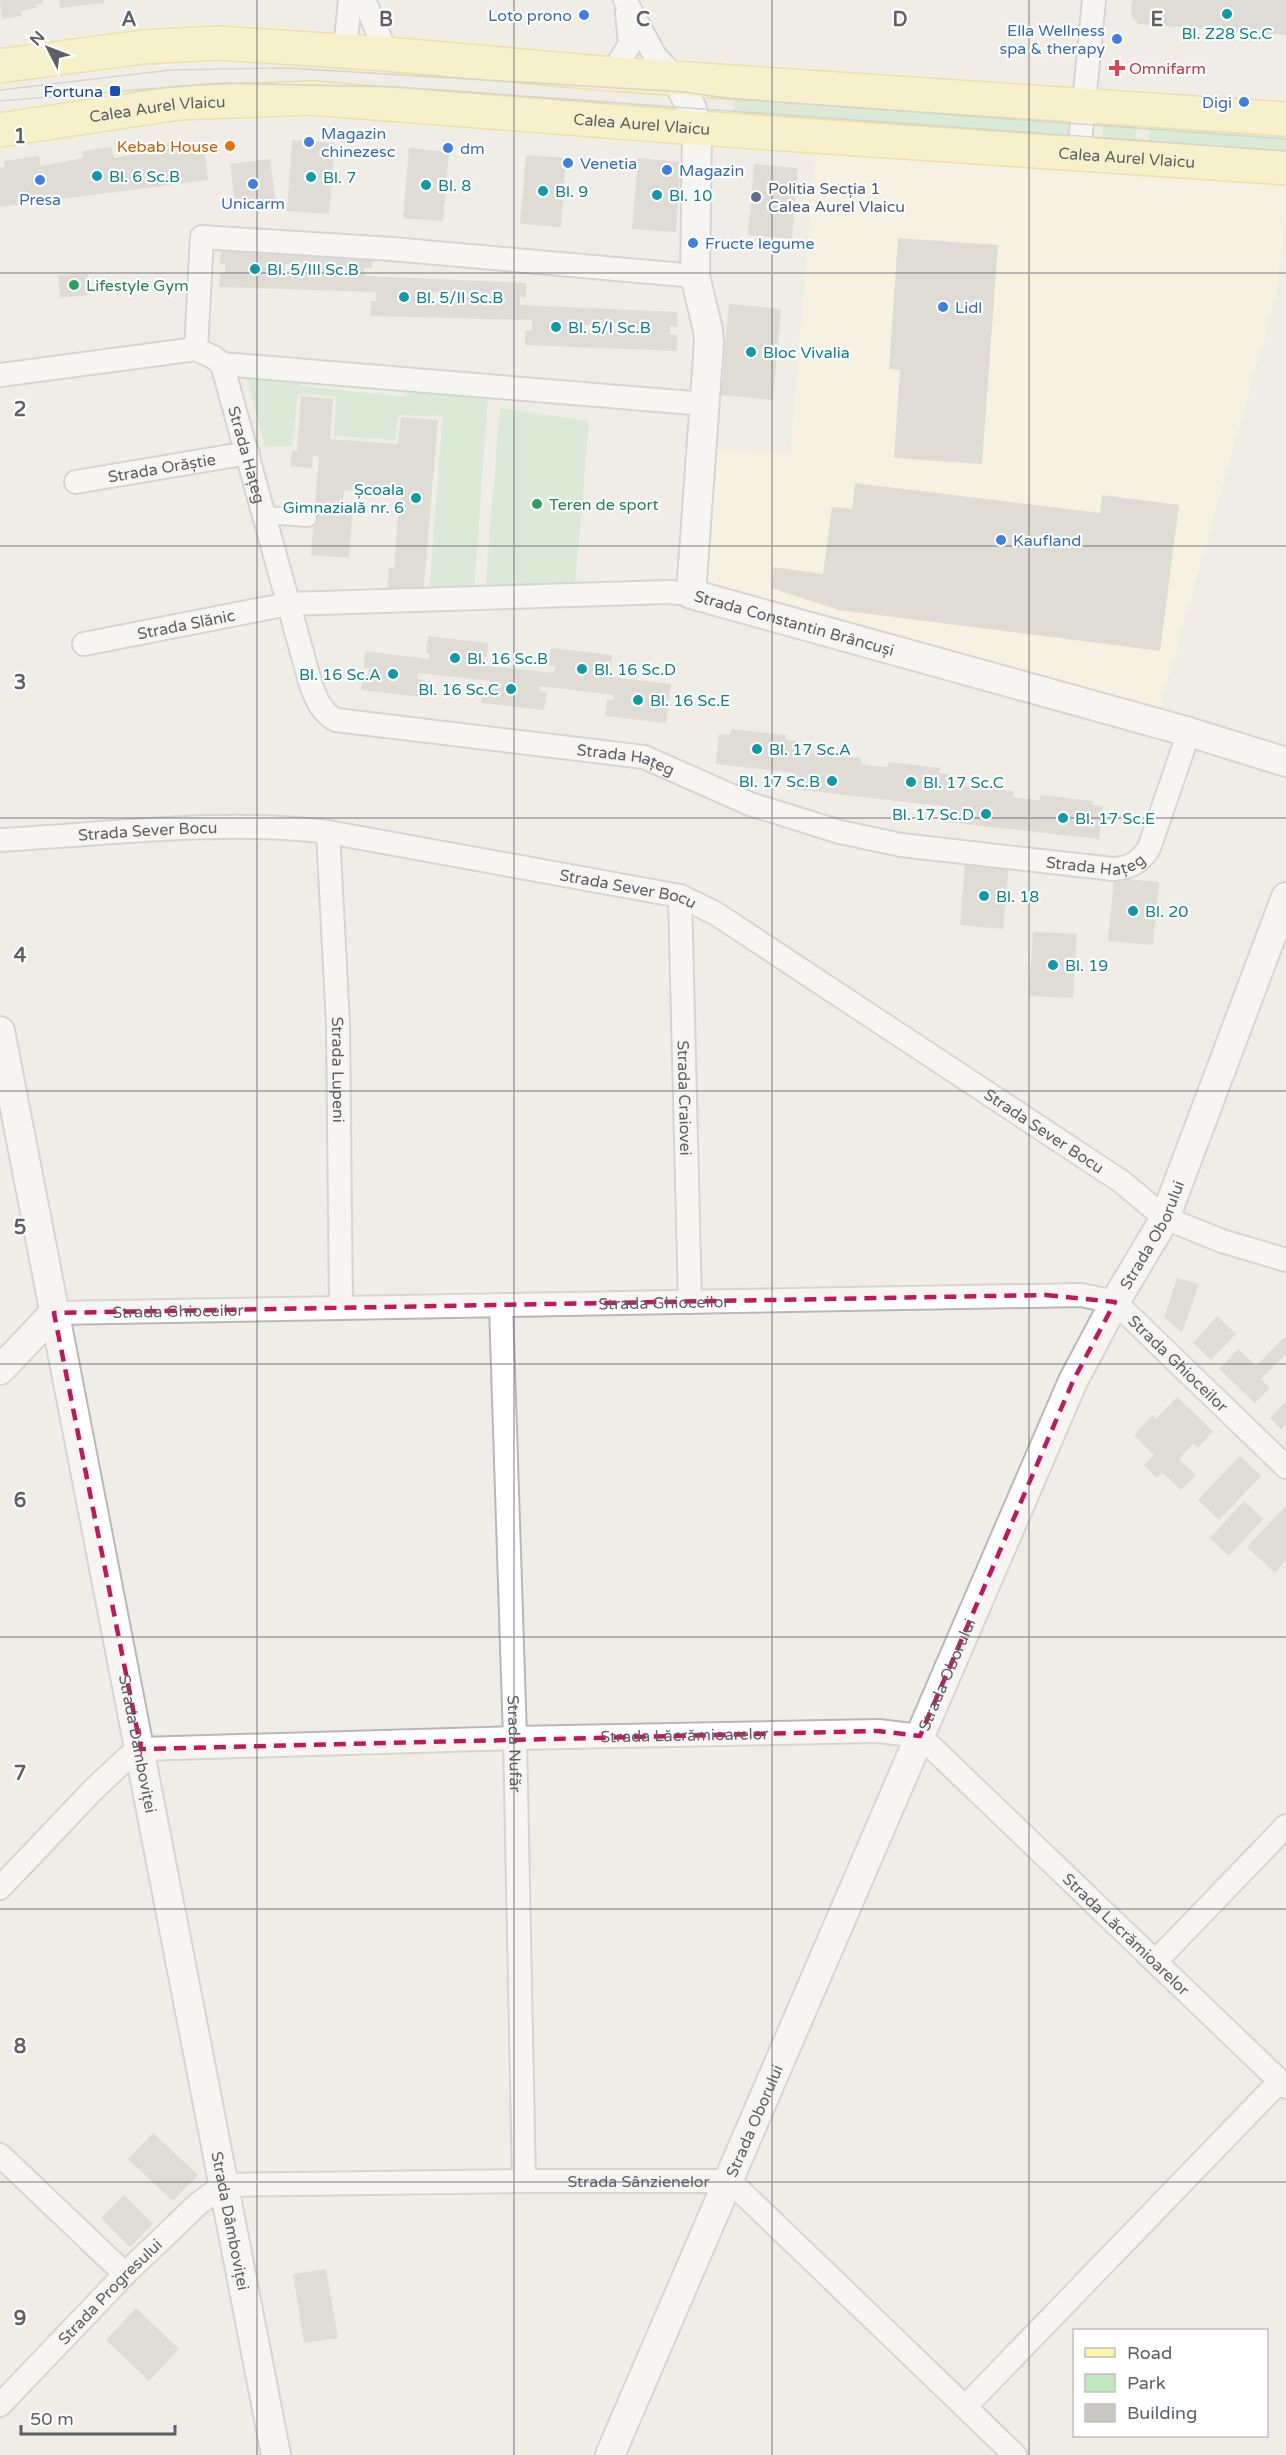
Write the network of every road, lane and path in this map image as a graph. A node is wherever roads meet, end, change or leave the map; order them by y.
1 (350, 0) edge
2 (364, 0) edge
3 (624, 0) edge
4 (1094, 0) edge
5 (345, 51) junction
6 (387, 54) junction
7 (0, 66) edge
8 (612, 74) junction
9 (676, 78) junction
10 (1084, 104) junction
11 (1286, 120) edge
12 (697, 128) junction
13 (0, 130) edge
14 (1079, 154) junction
15 (1286, 168) edge
16 (695, 276) junction
17 (196, 350) junction
18 (222, 364) junction
19 (0, 375) edge
20 (705, 404) junction
21 (248, 453) junction
22 (76, 482) dead end
23 (265, 515) junction
24 (308, 518) dead end
25 (691, 594) junction
26 (288, 604) junction
27 (84, 644) dead end
28 (1188, 732) junction
29 (1286, 762) edge
30 (328, 832) junction
31 (0, 840) edge
32 (680, 896) junction
33 (1286, 897) edge
34 (0, 1031) edge
35 (1165, 1218) junction
36 (1286, 1260) edge
37 (690, 1302) junction
38 (1115, 1302) junction
39 (501, 1306) junction
40 (340, 1308) junction
41 (54, 1313) junction
42 (0, 1370) edge
43 (1286, 1467) edge
44 (920, 1736) junction
45 (515, 1738) junction
46 (141, 1749) junction
47 (1286, 1826) edge
48 (0, 1888) edge
49 (1156, 1961) junction
50 (1283, 2084) edge
51 (0, 2155) edge
52 (524, 2181) junction
53 (730, 2181) junction
54 (224, 2185) junction
55 (125, 2274) junction
56 (0, 2405) edge
57 (965, 2408) junction
58 (276, 2455) edge
59 (610, 2455) edge
60 (1015, 2455) edge

1 - 5 street
2 - 6 street
3 - 8 street
3 - 9 street
4 - 10 street
5 - 6 main road
5 - 7 main road
6 - 8 main road
8 - 9 main road
9 - 10 main road
9 - 12 street
10 - 11 main road
10 - 14 street
12 - 13 main road, Calea Aurel Vlaicu
12 - 14 main road, Calea Aurel Vlaicu
12 - 16 street
14 - 15 main road, Calea Aurel Vlaicu
16 - 17 street
16 - 20 street
17 - 18 street
17 - 19 street
18 - 20 street
18 - 21 street, Strada Hațeg
20 - 25 street
21 - 22 street, Strada Orăștie
21 - 23 street, Strada Hațeg
23 - 24 street
23 - 26 street, Strada Hațeg
25 - 26 street, Strada Constantin Brâncuși
25 - 28 street, Strada Constantin Brâncuși
26 - 27 street, Strada Slănic
26 - 28 street, Strada Hațeg
28 - 29 street, Strada Constantin Brâncuși
30 - 31 street, Strada Sever Bocu
30 - 32 street, Strada Sever Bocu
30 - 40 street, Strada Lupeni
32 - 35 street, Strada Sever Bocu
32 - 37 street, Strada Craiovei
33 - 35 street, Strada Oborului
34 - 41 street, Strada Dâmboviței
35 - 36 street
35 - 38 street, Strada Oborului
37 - 38 street, Strada Ghioceilor
37 - 39 street, Strada Ghioceilor
38 - 43 street, Strada Ghioceilor
38 - 44 street, Strada Oborului
39 - 40 street, Strada Ghioceilor
39 - 45 street, Strada Nufăr
40 - 41 street, Strada Ghioceilor
41 - 42 street
41 - 46 street, Strada Dâmboviței
44 - 45 street, Strada Lăcrămioarelor
44 - 49 street, Strada Lăcrămioarelor
44 - 53 street, Strada Oborului
45 - 46 street, Strada Lăcrămioarelor
45 - 52 street, Strada Nufăr
46 - 48 street
46 - 54 street, Strada Dâmboviței
47 - 49 street
49 - 50 street, Strada Lăcrămioarelor
50 - 57 street
51 - 55 street
52 - 53 street, Strada Sânzienelor
52 - 54 street, Strada Sânzienelor
53 - 57 street, Strada Sânzienelor
53 - 59 street, Strada Oborului
54 - 55 street, Strada Progresului
54 - 58 street, Strada Dâmboviței
55 - 56 street, Strada Progresului
57 - 60 street, Strada Sânzienelor

